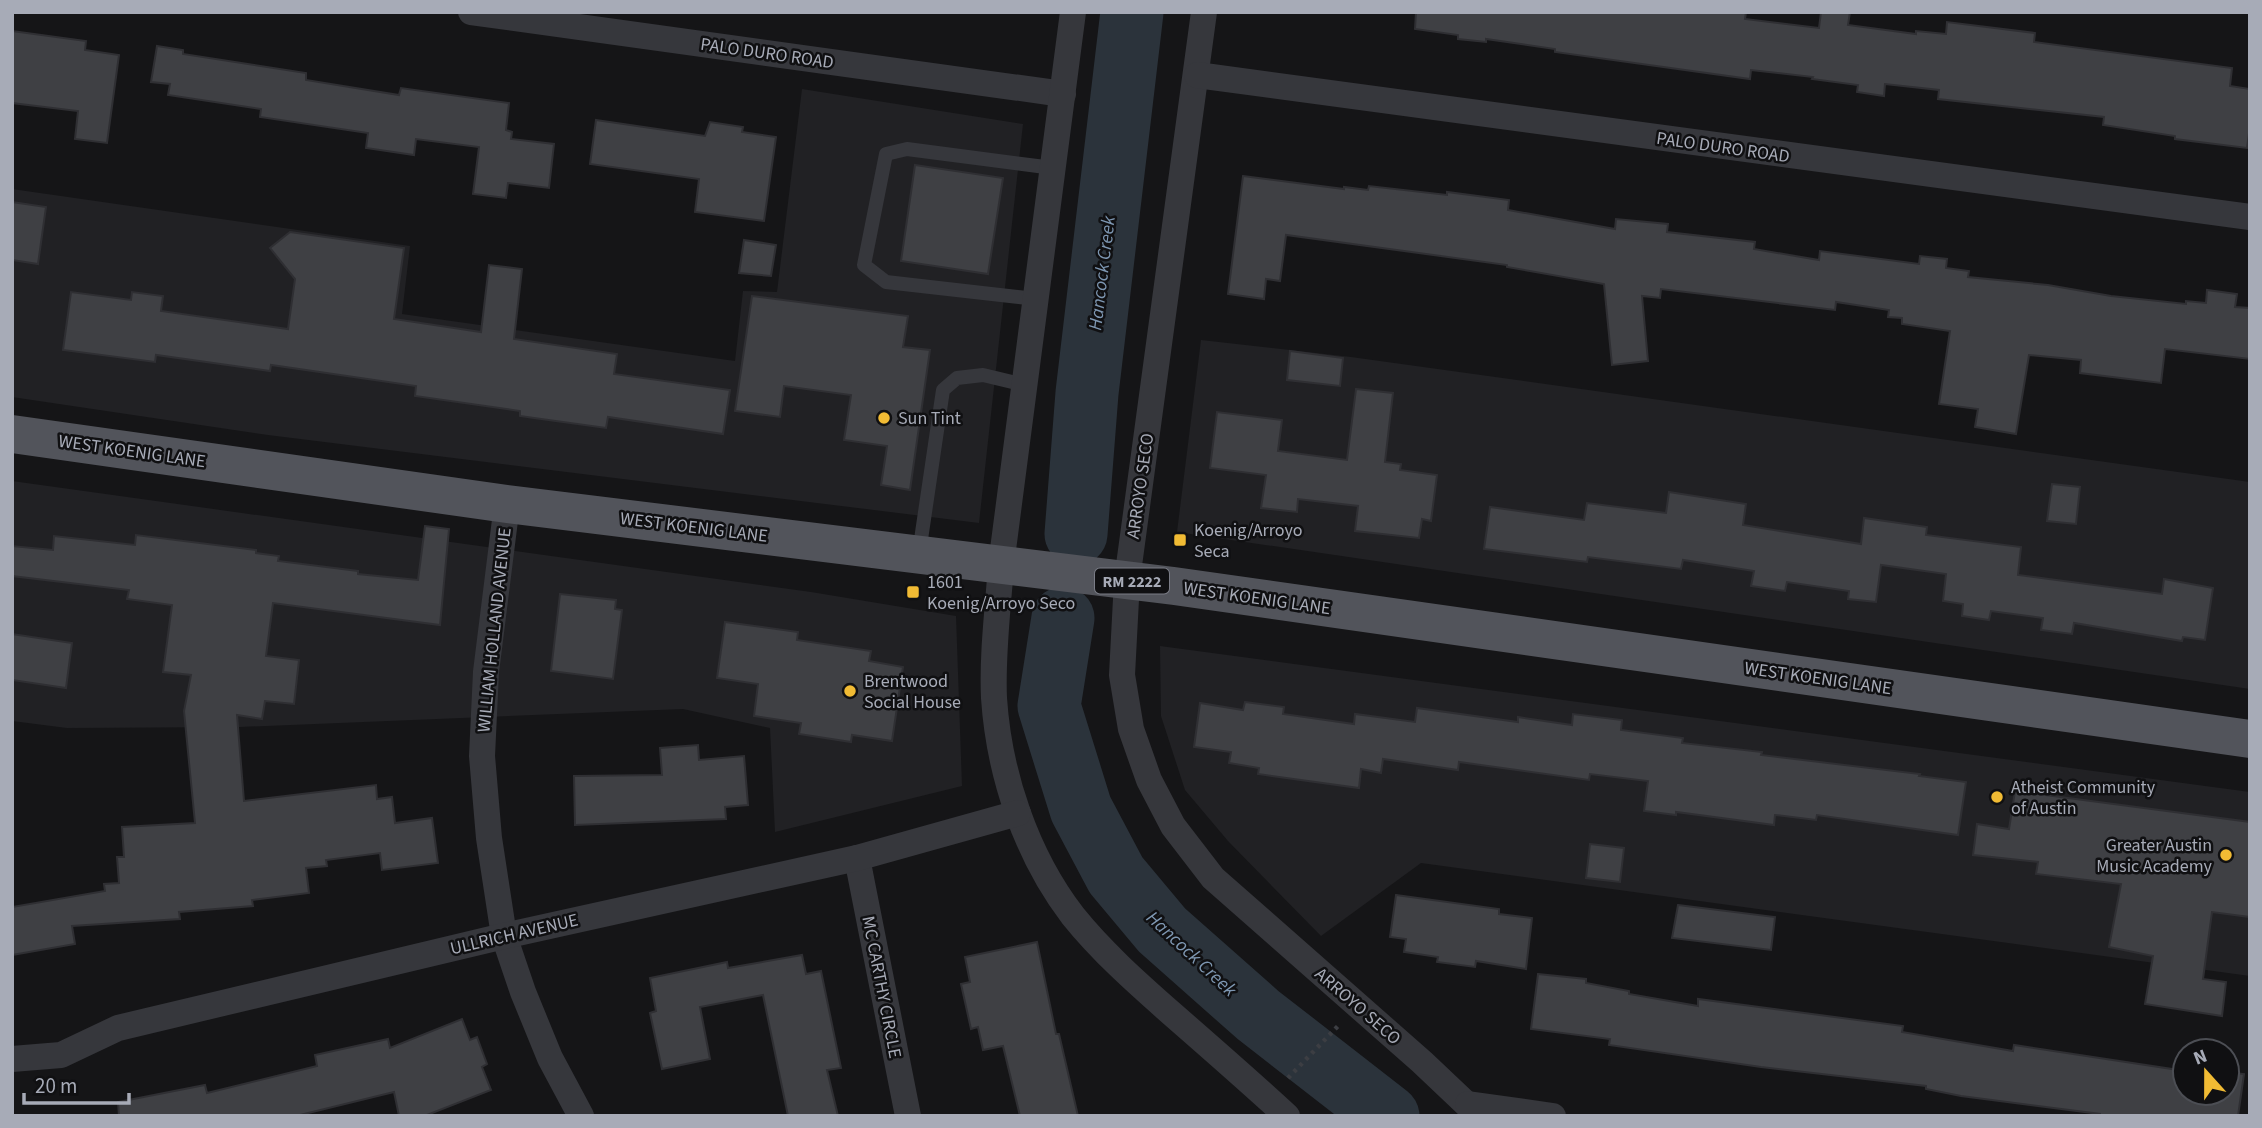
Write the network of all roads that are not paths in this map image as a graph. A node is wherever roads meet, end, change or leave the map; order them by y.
1 (471, 12) edge
2 (1073, 12) edge
3 (1204, 12) edge
4 (1197, 75) junction
5 (1063, 94) junction
6 (1053, 168) junction
7 (2250, 217) edge
8 (1036, 299) junction
9 (1025, 385) junction
10 (12, 434) edge
11 (507, 504) junction
12 (919, 555) junction
13 (1000, 565) junction
14 (1127, 580) junction
15 (2250, 739) edge
16 (1018, 814) junction
17 (857, 858) junction
18 (504, 936) junction
19 (12, 1059) edge
20 (1474, 1110) edge
21 (581, 1116) edge
22 (908, 1116) edge
23 (1287, 1116) edge
24 (1553, 1116) edge

1 - 5 street, PALO DURO ROAD
2 - 5 street
3 - 4 street, ARROYO SECO
4 - 7 street, PALO DURO ROAD
4 - 14 street, ARROYO SECO
5 - 6 street
6 - 8 street
6 - 8 lane
8 - 9 street
9 - 12 lane
9 - 13 street
10 - 11 main road, WEST KOENIG LANE / RM 2222
11 - 12 main road, WEST KOENIG LANE / RM 2222
11 - 18 street, WILLIAM HOLLAND AVENUE
12 - 13 main road, WEST KOENIG LANE / RM 2222
13 - 14 main road, WEST KOENIG LANE / RM 2222
13 - 16 street
14 - 15 main road, WEST KOENIG LANE / RM 2222
14 - 20 street, ARROYO SECO
16 - 17 street, ULLRICH AVENUE
16 - 23 street
17 - 18 street, ULLRICH AVENUE
17 - 22 street, MC CARTHY CIRCLE
18 - 19 street, ULLRICH AVENUE
18 - 21 street, WILLIAM HOLLAND AVENUE
20 - 24 street

